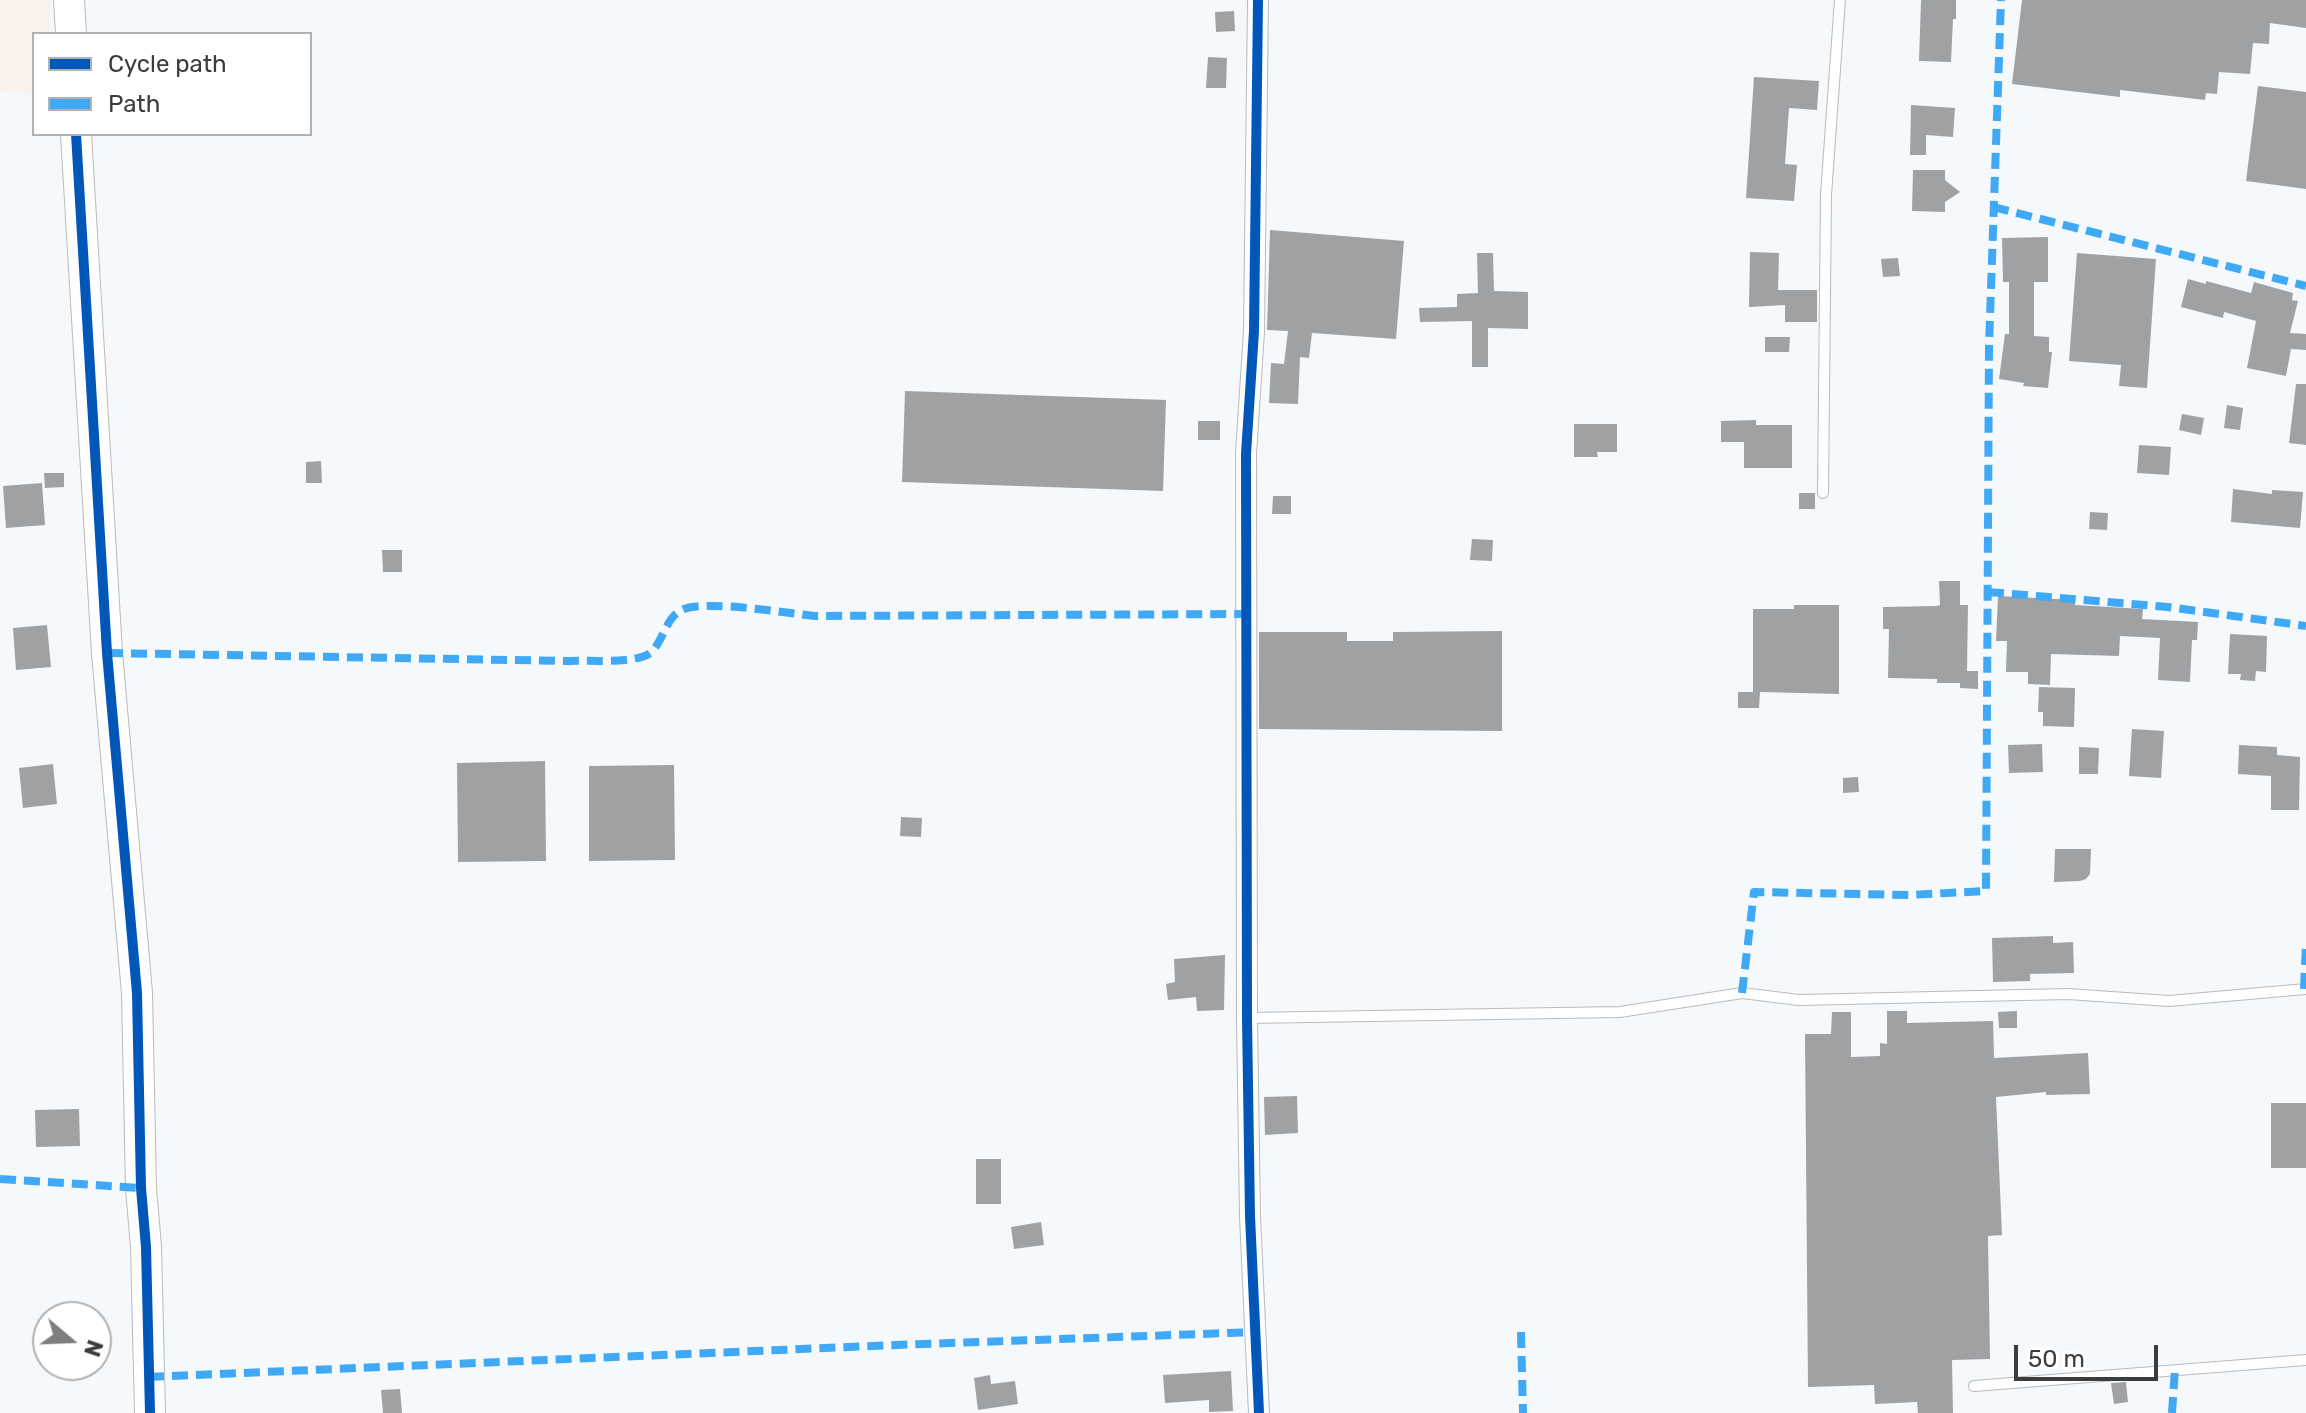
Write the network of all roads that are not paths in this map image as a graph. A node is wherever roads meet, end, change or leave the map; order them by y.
1 (69, 0) edge
2 (1258, 0) edge
3 (1840, 0) edge
4 (71, 32) edge
5 (76, 136) edge
6 (1823, 493) dead end
7 (2306, 989) edge
8 (1247, 1018) junction
9 (2306, 1360) edge
10 (1974, 1386) dead end
11 (150, 1413) edge
12 (1259, 1413) edge

1 - 4 street
2 - 8 street
3 - 6 lane
5 - 11 street
7 - 8 lane
8 - 12 street
9 - 10 lane

